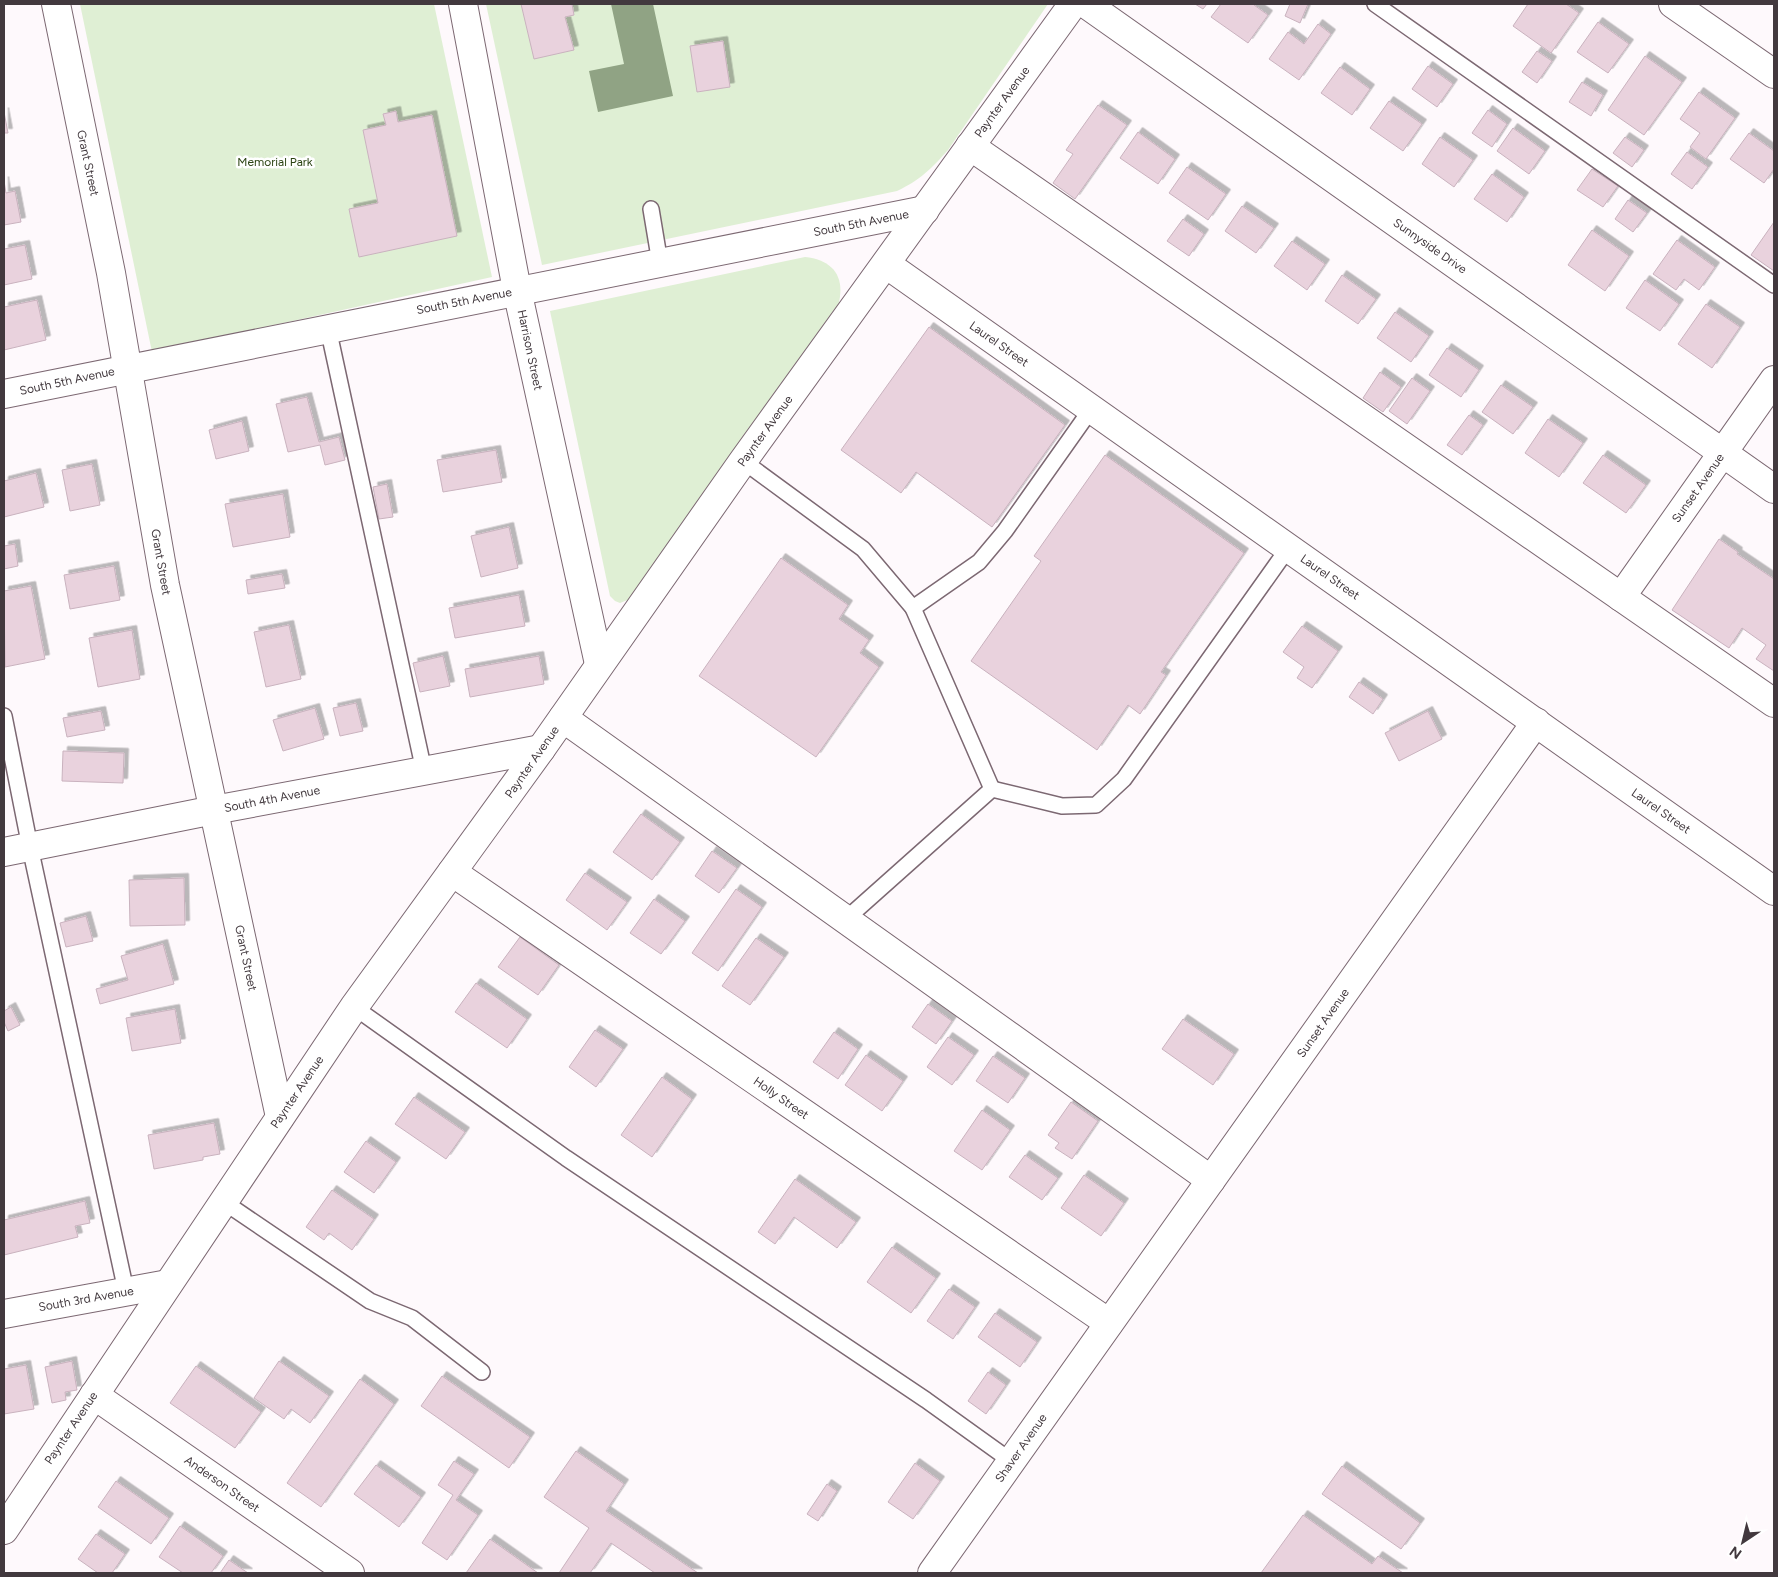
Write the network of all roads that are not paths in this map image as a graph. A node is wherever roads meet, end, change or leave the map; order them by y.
1 (56, 4) edge
2 (463, 4) edge
3 (1073, 4) edge
4 (1086, 4) edge
5 (1375, 4) edge
6 (1673, 4) edge
7 (1774, 74) edge
8 (970, 146) junction
9 (651, 210) dead end
10 (925, 210) junction
11 (660, 263) junction
12 (886, 264) junction
13 (1774, 285) edge
14 (517, 290) junction
15 (328, 328) junction
16 (127, 369) junction
17 (1774, 380) edge
18 (4, 394) edge
19 (1092, 408) junction
20 (1723, 452) junction
21 (743, 461) junction
22 (1774, 489) edge
23 (1289, 547) junction
24 (1621, 597) junction
25 (913, 608) junction
26 (599, 664) junction
27 (1774, 703) edge
28 (4, 716) edge
29 (563, 718) junction
30 (1536, 722) junction
31 (542, 749) junction
32 (424, 771) junction
33 (992, 789) junction
34 (214, 810) junction
35 (30, 847) junction
36 (4, 852) edge
37 (452, 872) junction
38 (1774, 891) edge
39 (845, 920) junction
40 (354, 1007) junction
41 (280, 1117) junction
42 (1210, 1180) junction
43 (224, 1202) junction
44 (168, 1284) junction
45 (126, 1292) junction
46 (4, 1314) edge
47 (1109, 1323) junction
48 (482, 1372) dead end
49 (94, 1395) junction
50 (1011, 1461) junction
51 (4, 1530) edge
52 (350, 1573) edge
53 (932, 1573) edge

1 - 16 street, Grant Street
2 - 14 street, Harrison Street
3 - 8 street, Paynter Avenue
4 - 20 street, Sunnyside Drive
5 - 13 lane
6 - 7 street
8 - 10 street, Paynter Avenue
8 - 24 street
9 - 11 lane
10 - 11 street, South 5th Avenue
10 - 12 street, Paynter Avenue
11 - 14 street, South 5th Avenue
12 - 19 street, Laurel Street
12 - 21 street, Paynter Avenue
14 - 15 street, South 5th Avenue
14 - 26 street, Harrison Street
15 - 16 street, South 5th Avenue
15 - 32 lane
16 - 18 street, South 5th Avenue
16 - 34 street, Grant Street
17 - 20 street, Sunset Avenue
19 - 23 street, Laurel Street
19 - 25 lane
20 - 22 street, Sunnyside Drive
20 - 24 street, Sunset Avenue
21 - 25 lane
21 - 26 street, Paynter Avenue
23 - 30 street, Laurel Street
23 - 33 lane
24 - 27 street
25 - 33 lane
26 - 29 street, Paynter Avenue
28 - 35 lane
29 - 31 street, Paynter Avenue
29 - 39 street
30 - 38 street, Laurel Street
30 - 42 street, Sunset Avenue
31 - 32 street, South 4th Avenue
31 - 37 street, Paynter Avenue
32 - 34 street, South 4th Avenue
33 - 39 lane
34 - 35 street, South 4th Avenue
34 - 41 street, Grant Street
35 - 36 street, South 4th Avenue
35 - 45 lane
37 - 40 street, Paynter Avenue
37 - 47 street, Holly Street
39 - 42 street
40 - 41 street, Paynter Avenue
40 - 50 lane
41 - 43 street, Paynter Avenue
42 - 47 street, Sunset Avenue
43 - 44 street, Paynter Avenue
43 - 48 lane
44 - 45 street, South 3rd Avenue
44 - 49 street, Paynter Avenue
45 - 46 street, South 3rd Avenue
47 - 50 street, Shaver Avenue
49 - 51 street, Paynter Avenue
49 - 52 street, Anderson Street
50 - 53 street, Shaver Avenue

